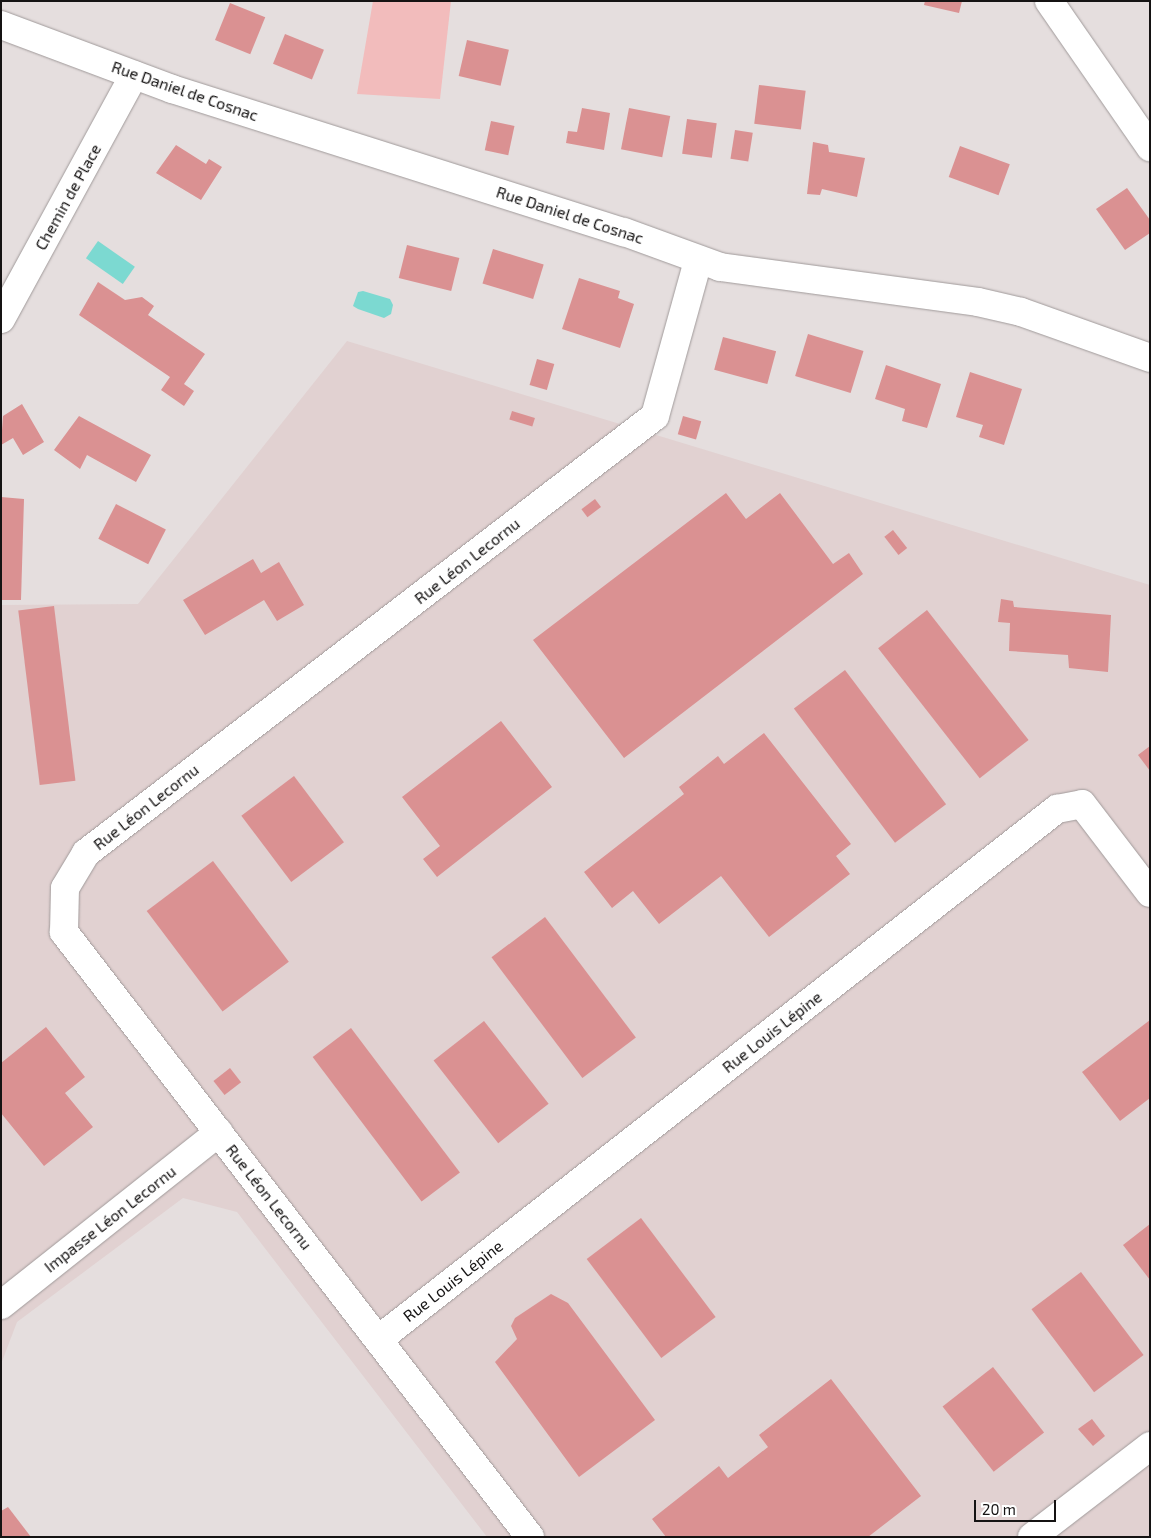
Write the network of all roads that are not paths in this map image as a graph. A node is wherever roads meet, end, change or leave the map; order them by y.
1 (1049, 1) edge
2 (1, 26) edge
3 (134, 75) junction
4 (1150, 147) edge
5 (698, 261) junction
6 (1, 318) edge
7 (1150, 358) edge
8 (1150, 893) edge
9 (219, 1132) junction
10 (1, 1305) edge
11 (379, 1339) junction
12 (1150, 1446) edge
13 (530, 1537) edge
14 (1032, 1537) edge

1 - 4 street
2 - 3 street, Rue Daniel de Cosnac
3 - 5 street, Rue Daniel de Cosnac
3 - 6 street, Chemin de Place
5 - 7 street, Rue Daniel de Cosnac
5 - 9 street, Rue Léon Lecornu
8 - 11 street, Rue Louis Lépine
9 - 10 street, Impasse Léon Lecornu
9 - 11 street, Rue Léon Lecornu
11 - 13 street, Rue Léon Lecornu
12 - 14 street

